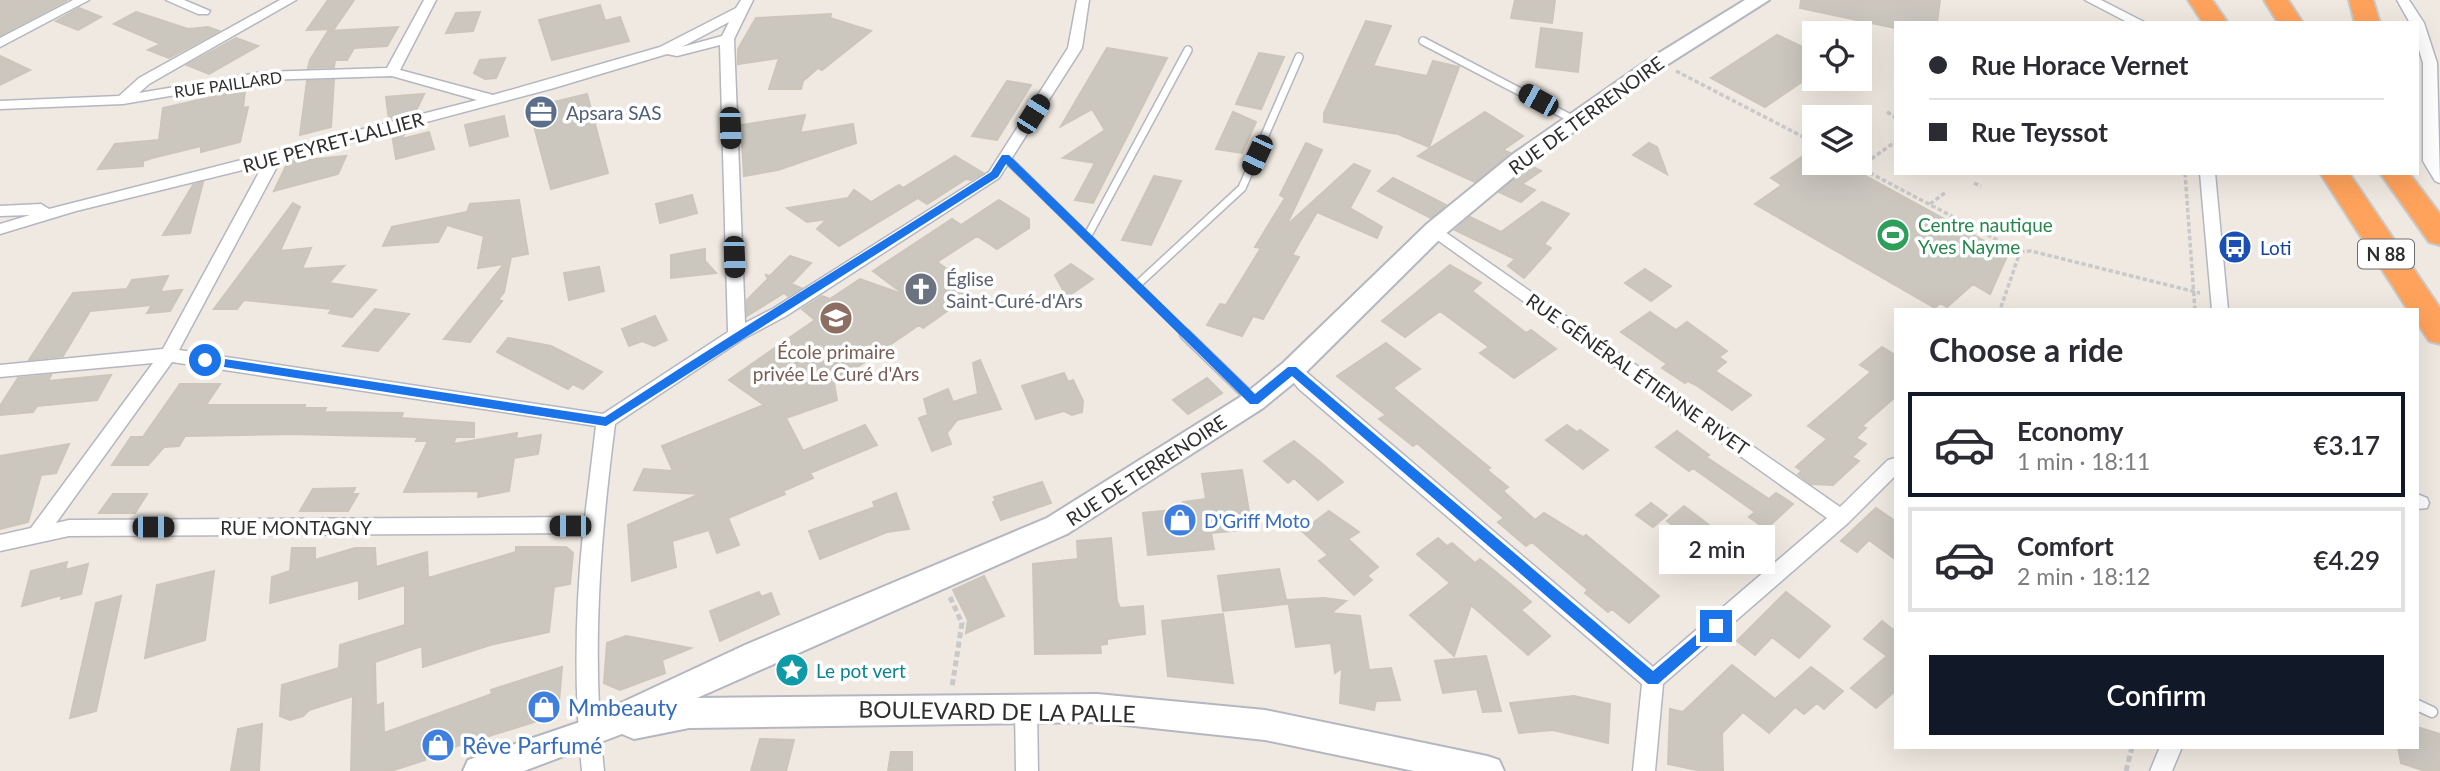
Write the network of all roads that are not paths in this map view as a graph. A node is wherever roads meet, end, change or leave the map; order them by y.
1 (83, 0) edge
2 (172, 0) edge
3 (290, 0) edge
4 (430, 0) edge
5 (1083, 0) edge
6 (1759, 0) edge
7 (2091, 0) edge
8 (2200, 0) edge
9 (2228, 0) edge
10 (2276, 0) edge
11 (2361, 0) edge
12 (2403, 0) edge
13 (744, 5) edge
14 (203, 11) dead end
15 (2136, 21) edge
16 (2216, 21) edge
17 (2240, 21) edge
18 (2290, 21) edge
19 (2367, 21) edge
20 (2416, 21) edge
21 (2419, 29) edge
22 (727, 40) junction
23 (1423, 41) dead end
24 (0, 43) edge
25 (665, 50) junction
26 (1188, 50) dead end
27 (1299, 57) dead end
28 (392, 72) junction
29 (123, 100) junction
30 (495, 100) junction
31 (0, 105) edge
32 (2435, 107) edge
33 (1576, 121) junction
34 (1005, 157) junction
35 (274, 158) junction
36 (2207, 175) edge
37 (2328, 175) edge
38 (2335, 175) edge
39 (2396, 175) edge
40 (2409, 175) edge
41 (2440, 178) edge
42 (73, 207) junction
43 (0, 211) edge
44 (2367, 227) junction
45 (0, 229) edge
46 (1435, 230) junction
47 (2440, 234) edge
48 (1087, 237) junction
49 (1137, 285) junction
50 (2220, 304) edge
51 (2440, 333) edge
52 (737, 335) junction
53 (168, 355) junction
54 (1292, 370) junction
55 (0, 371) edge
56 (1254, 401) junction
57 (606, 421) junction
58 (1894, 466) edge
59 (1841, 518) junction
60 (594, 525) junction
61 (39, 532) junction
62 (0, 543) edge
63 (1653, 680) junction
64 (2419, 706) edge
65 (1026, 708) junction
66 (2432, 712) dead end
67 (588, 734) junction
68 (2170, 749) edge
69 (480, 771) edge
70 (593, 771) edge
71 (1027, 771) edge
72 (1487, 771) edge
73 (1644, 771) edge
74 (2161, 771) edge

1 - 24 street
2 - 14 street
3 - 29 street
4 - 28 street
5 - 34 street
6 - 33 street, RUE DE TERRENOIRE
7 - 15 street
8 - 16 highway
9 - 17 highway
10 - 18 highway
11 - 19 highway
12 - 20 street
13 - 22 street
13 - 25 street, RUE PEYRET-LALLIER
21 - 32 street
22 - 25 street, RUE PEYRET-LALLIER
22 - 52 street
23 - 33 lane
25 - 30 street, RUE PEYRET-LALLIER
26 - 48 lane
27 - 49 lane
28 - 29 street, RUE PAILLARD
28 - 30 street, RUE PAILLARD
29 - 31 street, RUE PAILLARD
30 - 35 street, RUE PEYRET-LALLIER
32 - 41 street
33 - 46 street, RUE DE TERRENOIRE
34 - 48 lane
34 - 52 street
35 - 42 street, RUE PEYRET-LALLIER
35 - 53 street
36 - 50 street
37 - 44 highway
38 - 44 highway, N 88
39 - 47 highway, N 88
40 - 47 highway
42 - 43 street
42 - 45 street, RUE PEYRET-LALLIER
44 - 51 highway, N 88
46 - 54 street, RUE DE TERRENOIRE
46 - 59 street, RUE GÉNÉRAL ÉTIENNE RIVET
48 - 49 lane
49 - 56 lane
52 - 57 street
53 - 55 street
53 - 57 street
53 - 61 street
54 - 56 street, RUE DE TERRENOIRE
54 - 63 street
56 - 67 street, RUE DE TERRENOIRE
57 - 60 street
58 - 59 street
59 - 63 street
60 - 61 street, RUE MONTAGNY
60 - 67 street
61 - 62 street, RUE MONTAGNY
63 - 73 street
64 - 66 lane
65 - 67 street, BOULEVARD DE LA PALLE
65 - 71 street
65 - 72 street, BOULEVARD DE LA PALLE
67 - 69 street, RUE DE TERRENOIRE
67 - 70 street
68 - 74 street

